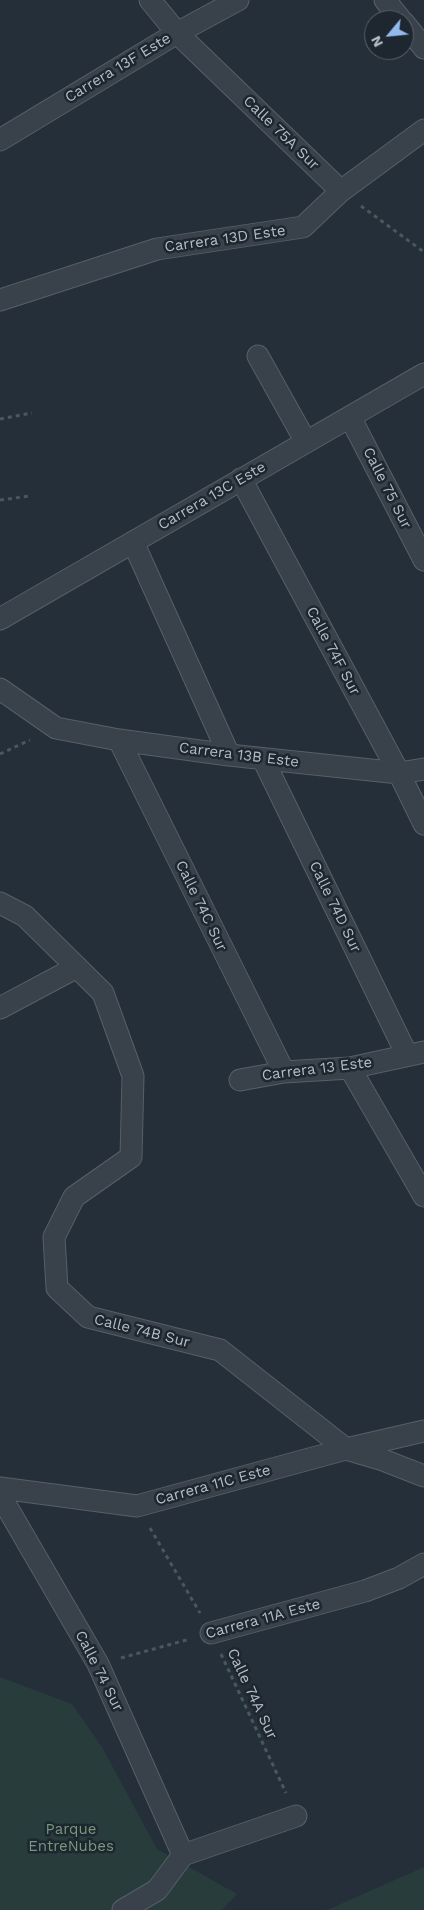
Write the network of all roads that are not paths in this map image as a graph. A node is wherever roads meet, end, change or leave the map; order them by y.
1 (150, 0) edge
2 (238, 0) edge
3 (385, 0) edge
4 (393, 10) edge
5 (177, 33) junction
6 (414, 36) edge
7 (424, 48) edge
8 (424, 130) edge
9 (0, 140) edge
10 (341, 191) junction
11 (0, 300) edge
12 (258, 356) dead end
13 (424, 374) edge
14 (350, 417) junction
15 (306, 442) junction
16 (241, 479) junction
17 (133, 542) junction
18 (424, 560) edge
19 (0, 619) edge
20 (0, 688) edge
21 (119, 740) junction
22 (229, 755) junction
23 (263, 759) junction
24 (424, 769) edge
25 (399, 773) junction
26 (424, 824) edge
27 (0, 903) edge
28 (77, 967) junction
29 (0, 1008) edge
30 (415, 1054) edge
31 (350, 1068) junction
32 (284, 1072) junction
33 (240, 1080) dead end
34 (424, 1196) edge
35 (424, 1431) edge
36 (346, 1448) junction
37 (424, 1476) edge
38 (0, 1488) edge
39 (0, 1495) edge
40 (424, 1564) edge
41 (211, 1633) road end
42 (296, 1816) road end
43 (182, 1855) junction
44 (123, 1910) edge

1 - 5 street, Calle 75A Sur
2 - 5 street, Carrera 13F Este
3 - 4 street
5 - 9 street, Carrera 13F Este
5 - 10 street, Calle 75A Sur
6 - 7 street
8 - 10 street, Carrera 13D Este
10 - 11 street, Carrera 13D Este
12 - 15 street
13 - 14 street, Carrera 13C Este
14 - 15 street, Carrera 13C Este
14 - 18 street, Calle 75 Sur
15 - 16 street, Carrera 13C Este
16 - 17 street, Carrera 13C Este
16 - 25 street, Calle 74F Sur
17 - 19 street, Carrera 13C Este
17 - 22 street
20 - 21 street, Carrera 13B Este
21 - 22 street, Carrera 13B Este
21 - 32 street, Calle 74C Sur
22 - 23 street, Carrera 13B Este
23 - 25 street, Carrera 13B Este
23 - 30 street, Calle 74D Sur
24 - 25 street, Carrera 13B Este
25 - 26 street, Calle 74F Sur
27 - 28 street, Calle 74B Sur
28 - 29 street
28 - 36 street, Calle 74B Sur
30 - 31 street, Carrera 13 Este
31 - 32 street, Carrera 13 Este
31 - 34 street
32 - 33 street, Carrera 13 Este
35 - 36 street, Carrera 11C Este
36 - 37 street
36 - 38 street, Carrera 11C Este
39 - 43 street, Calle 74 Sur
40 - 41 street, Carrera 11A Este
42 - 43 street
43 - 44 street

